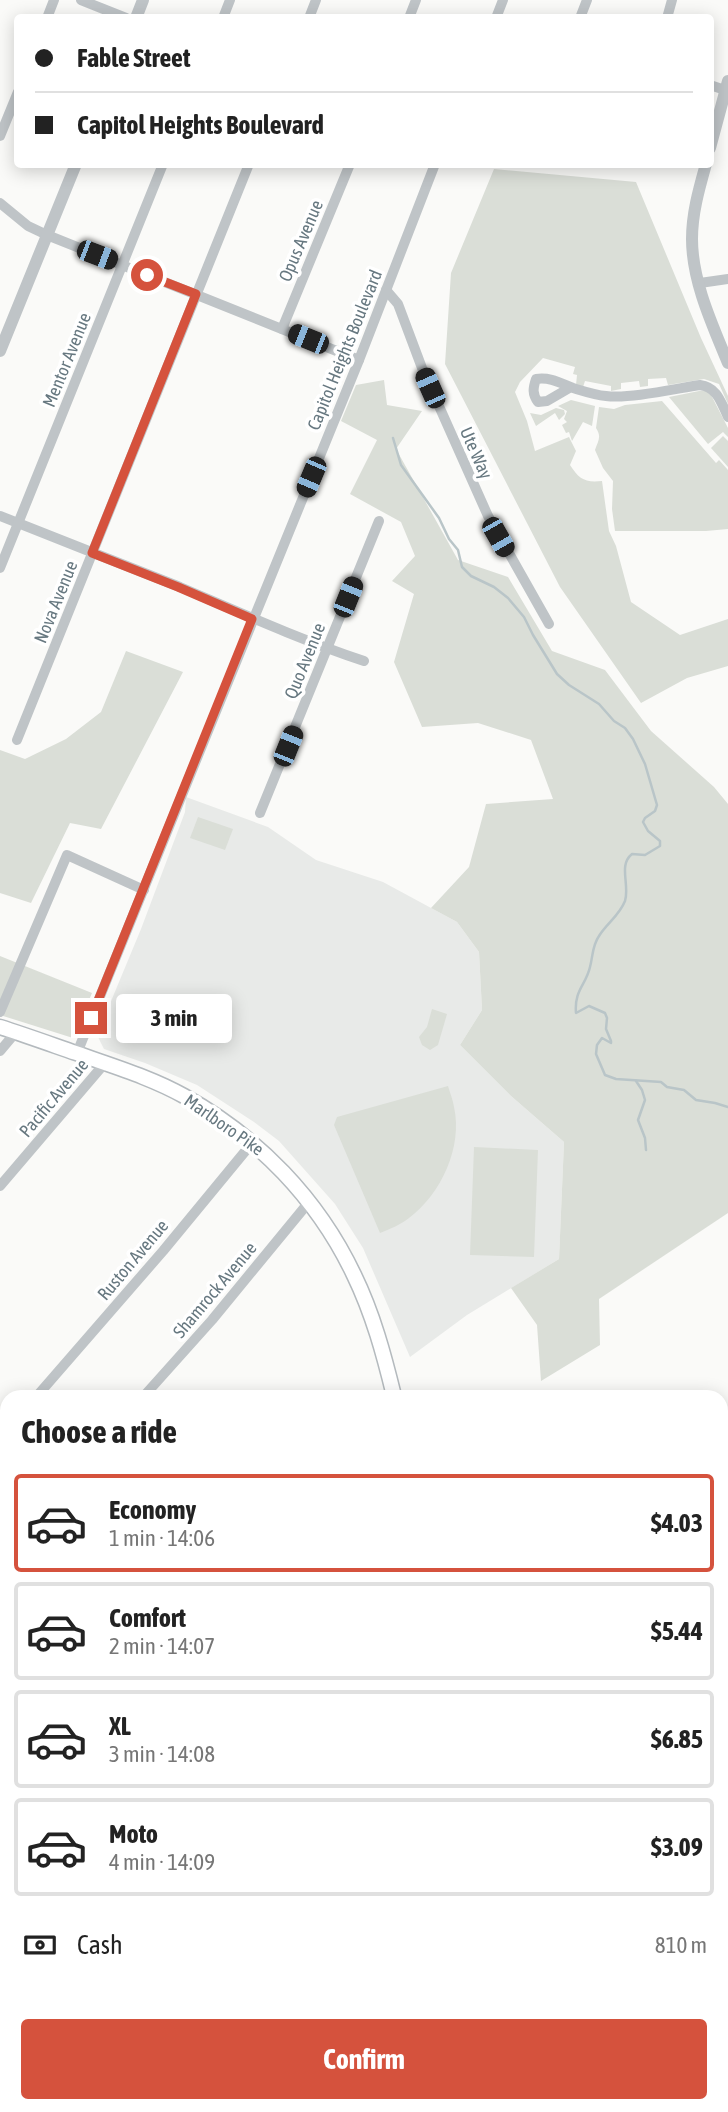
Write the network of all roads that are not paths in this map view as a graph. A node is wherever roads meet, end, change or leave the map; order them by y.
1 (81, 0) edge
2 (116, 14) edge
3 (727, 87) edge
4 (14, 102) edge
5 (714, 134) edge
6 (0, 136) edge
7 (74, 168) edge
8 (161, 168) edge
9 (247, 168) edge
10 (348, 168) edge
11 (433, 168) edge
12 (705, 168) edge
13 (0, 203) edge
14 (47, 235) junction
15 (122, 265) junction
16 (728, 279) edge
17 (700, 283) junction
18 (386, 290) junction
19 (196, 294) junction
20 (282, 329) junction
21 (0, 351) edge
22 (359, 360) junction
23 (728, 363) edge
24 (571, 387) dead end
25 (728, 417) edge
26 (0, 516) edge
27 (379, 521) dead end
28 (18, 523) junction
29 (92, 553) junction
30 (0, 568) edge
31 (252, 619) junction
32 (549, 624) dead end
33 (328, 649) junction
34 (365, 660) dead end
35 (18, 740) dead end
36 (260, 813) dead end
37 (144, 890) junction
38 (0, 1012) edge
39 (0, 1027) edge
40 (16, 1032) junction
41 (0, 1051) edge
42 (76, 1053) junction
43 (105, 1063) junction
44 (252, 1143) junction
45 (0, 1186) edge
46 (309, 1202) junction
47 (42, 1390) edge
48 (149, 1390) edge
49 (392, 1390) edge

1 - 2 street
3 - 5 street
4 - 6 street
7 - 14 street
8 - 15 street, Mentor Avenue
9 - 19 street, Nova Avenue
10 - 20 street, Opus Avenue
11 - 18 street, Capitol Heights Boulevard
12 - 17 street
13 - 14 street
14 - 15 street
14 - 21 street
15 - 19 street
15 - 28 street, Mentor Avenue
16 - 17 street
17 - 23 street
18 - 22 street, Capitol Heights Boulevard
18 - 32 street, Ute Way
19 - 20 street
19 - 29 street, Nova Avenue
20 - 22 street
22 - 31 street, Capitol Heights Boulevard
24 - 25 street
26 - 28 street
27 - 33 street, Quo Avenue
28 - 29 street
28 - 30 street, Mentor Avenue
29 - 31 street
29 - 35 street, Nova Avenue
31 - 33 street
31 - 37 street, Capitol Heights Boulevard
33 - 34 street
33 - 36 street, Quo Avenue
37 - 38 street
37 - 42 street, Capitol Heights Boulevard
39 - 40 main road, Marlboro Pike
40 - 41 street
40 - 42 main road, Marlboro Pike
42 - 43 main road, Marlboro Pike
43 - 44 main road, Marlboro Pike
43 - 45 street, Pacific Avenue
44 - 46 main road, Marlboro Pike
44 - 47 street, Ruston Avenue
46 - 48 street, Shamrock Avenue
46 - 49 main road, Marlboro Pike

